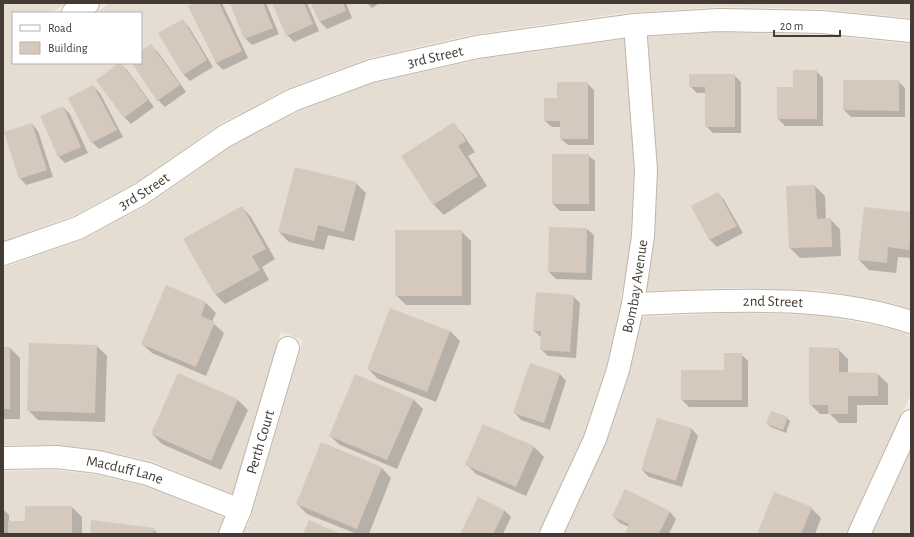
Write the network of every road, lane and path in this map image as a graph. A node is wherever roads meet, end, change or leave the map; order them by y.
1 (88, 3) edge
2 (74, 12) edge
3 (635, 25) junction
4 (911, 31) edge
5 (3, 254) edge
6 (632, 304) junction
7 (911, 322) edge
8 (288, 348) dead end
9 (911, 422) edge
10 (3, 458) edge
11 (240, 510) junction
12 (230, 534) edge
13 (551, 534) edge
14 (859, 534) edge

1 - 2 street
3 - 4 street, 3rd Street
3 - 5 street, 3rd Street
3 - 6 street, Bombay Avenue
6 - 7 street, 2nd Street
6 - 13 street, Bombay Avenue
8 - 11 street, Perth Court
9 - 14 street
10 - 11 street, Macduff Lane
11 - 12 street, Perth Court

